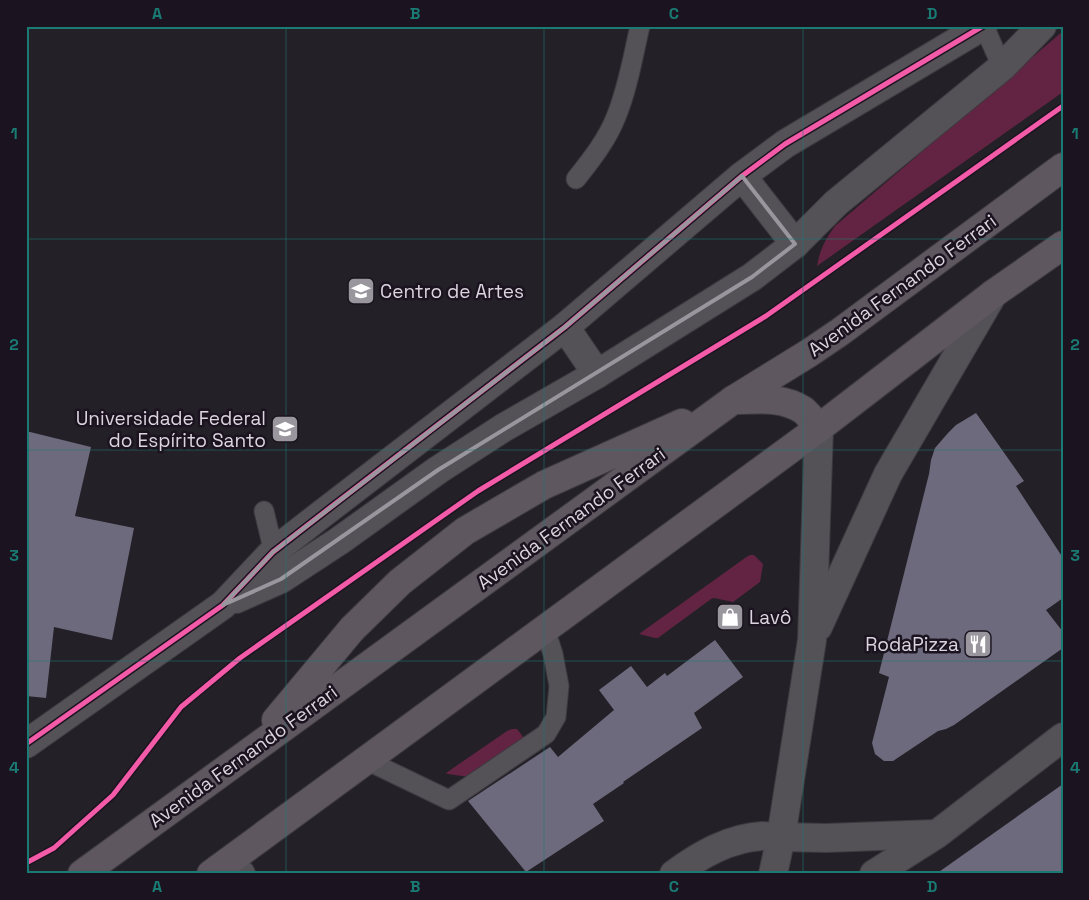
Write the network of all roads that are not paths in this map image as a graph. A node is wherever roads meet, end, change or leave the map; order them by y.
1 (640, 26) edge
2 (984, 26) edge
3 (1042, 26) edge
4 (1002, 67) junction
5 (1063, 167) edge
6 (742, 176) junction
7 (576, 179) dead end
8 (795, 244) junction
9 (1063, 245) edge
10 (993, 294) junction
11 (565, 327) junction
12 (597, 374) junction
13 (733, 400) junction
14 (819, 428) junction
15 (264, 511) dead end
16 (273, 552) junction
17 (281, 579) junction
18 (223, 605) junction
19 (545, 629) junction
20 (812, 640) junction
21 (1063, 737) edge
22 (26, 744) edge
23 (253, 749) junction
24 (366, 760) junction
25 (937, 834) junction
26 (781, 837) junction
27 (223, 872) edge
28 (680, 872) edge
29 (82, 874) edge
30 (773, 874) edge
31 (874, 874) edge

1 - 7 lane
2 - 4 lane
2 - 6 street
3 - 4 street
4 - 8 street
5 - 13 main road, Avenida Fernando Ferrari
6 - 8 street
6 - 11 street
8 - 12 street
9 - 10 main road
10 - 14 main road
10 - 20 street
11 - 12 street
11 - 16 street
12 - 17 street
13 - 14 main road
13 - 23 main road, Avenida Fernando Ferrari
13 - 23 main road
14 - 19 main road
14 - 20 street
15 - 16 lane
16 - 17 lane
16 - 18 street
17 - 18 street
18 - 22 street
19 - 24 main road
19 - 24 lane
20 - 26 street
21 - 25 street
23 - 29 main road, Avenida Fernando Ferrari
24 - 27 main road
25 - 26 street
25 - 31 street
26 - 28 street
26 - 30 street

